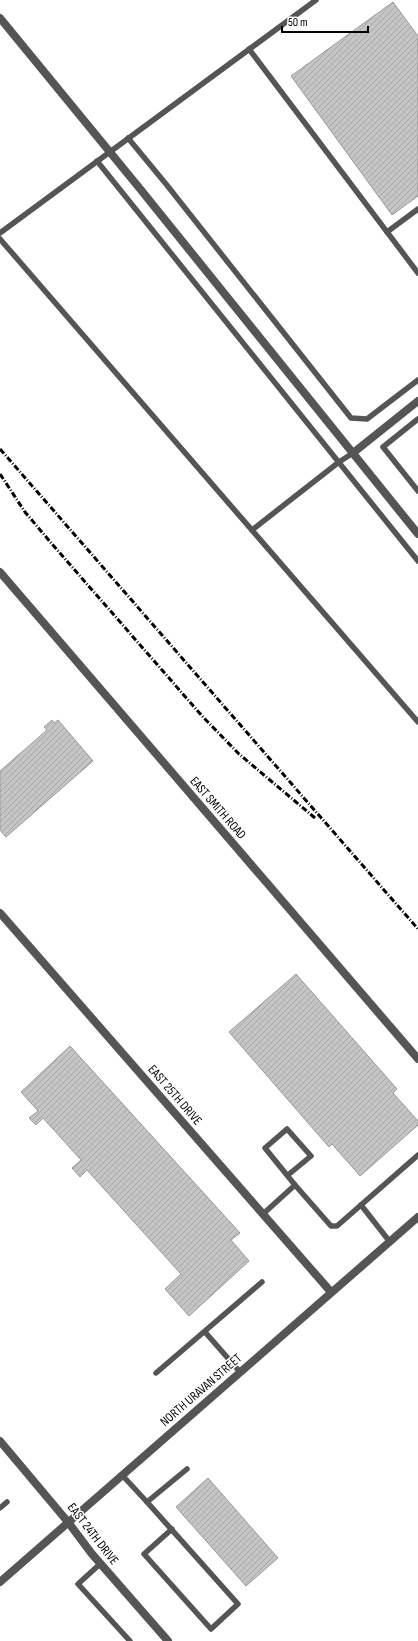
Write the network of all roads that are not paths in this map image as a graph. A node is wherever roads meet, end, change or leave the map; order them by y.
1 (316, 0) edge
2 (0, 18) edge
3 (249, 49) junction
4 (128, 138) junction
5 (109, 152) junction
6 (97, 161) junction
7 (418, 209) edge
8 (387, 232) junction
9 (0, 233) edge
10 (0, 239) edge
11 (418, 273) edge
12 (418, 380) edge
13 (418, 401) edge
14 (418, 418) edge
15 (353, 453) junction
16 (339, 462) junction
17 (418, 491) edge
18 (252, 530) junction
19 (418, 534) edge
20 (418, 561) edge
21 (0, 572) edge
22 (418, 722) edge
23 (0, 913) edge
24 (418, 1059) edge
25 (418, 1155) edge
26 (288, 1175) junction
27 (295, 1185) junction
28 (361, 1205) junction
29 (263, 1214) junction
30 (418, 1217) edge
31 (390, 1242) junction
32 (262, 1282) dead end
33 (331, 1292) junction
34 (205, 1332) junction
35 (240, 1372) junction
36 (156, 1374) dead end
37 (0, 1441) edge
38 (187, 1469) dead end
39 (122, 1475) junction
40 (7, 1502) dead end
41 (147, 1502) junction
42 (0, 1508) edge
43 (68, 1522) junction
44 (172, 1529) junction
45 (100, 1564) junction
46 (0, 1582) edge
47 (130, 1641) edge
48 (168, 1641) edge

1 - 3 lane
2 - 5 street
3 - 4 lane
3 - 8 lane
4 - 5 lane
4 - 12 lane
5 - 6 lane
5 - 15 street
6 - 9 lane
6 - 16 lane
7 - 8 lane
8 - 11 lane
10 - 18 lane
13 - 15 street
14 - 17 lane
15 - 16 lane
15 - 19 street
16 - 18 lane
16 - 20 lane
18 - 22 lane
21 - 24 street, EAST SMITH ROAD
23 - 29 street, EAST 25TH DRIVE
25 - 28 lane
26 - 26 lane
26 - 27 lane
27 - 28 lane
27 - 29 lane
28 - 31 lane
29 - 33 street, EAST 25TH DRIVE
30 - 31 street, NORTH URAVAN STREET
31 - 33 street, NORTH URAVAN STREET
32 - 34 lane
33 - 35 street, NORTH URAVAN STREET
34 - 35 lane
34 - 36 lane
35 - 39 street, NORTH URAVAN STREET
37 - 43 street, EAST 24TH DRIVE
38 - 41 lane
39 - 41 lane
39 - 43 street, NORTH URAVAN STREET
40 - 42 lane
41 - 44 lane
43 - 45 street, EAST 24TH DRIVE
43 - 46 street, NORTH URAVAN STREET
44 - 44 lane
45 - 47 lane
45 - 48 street, EAST 24TH DRIVE

